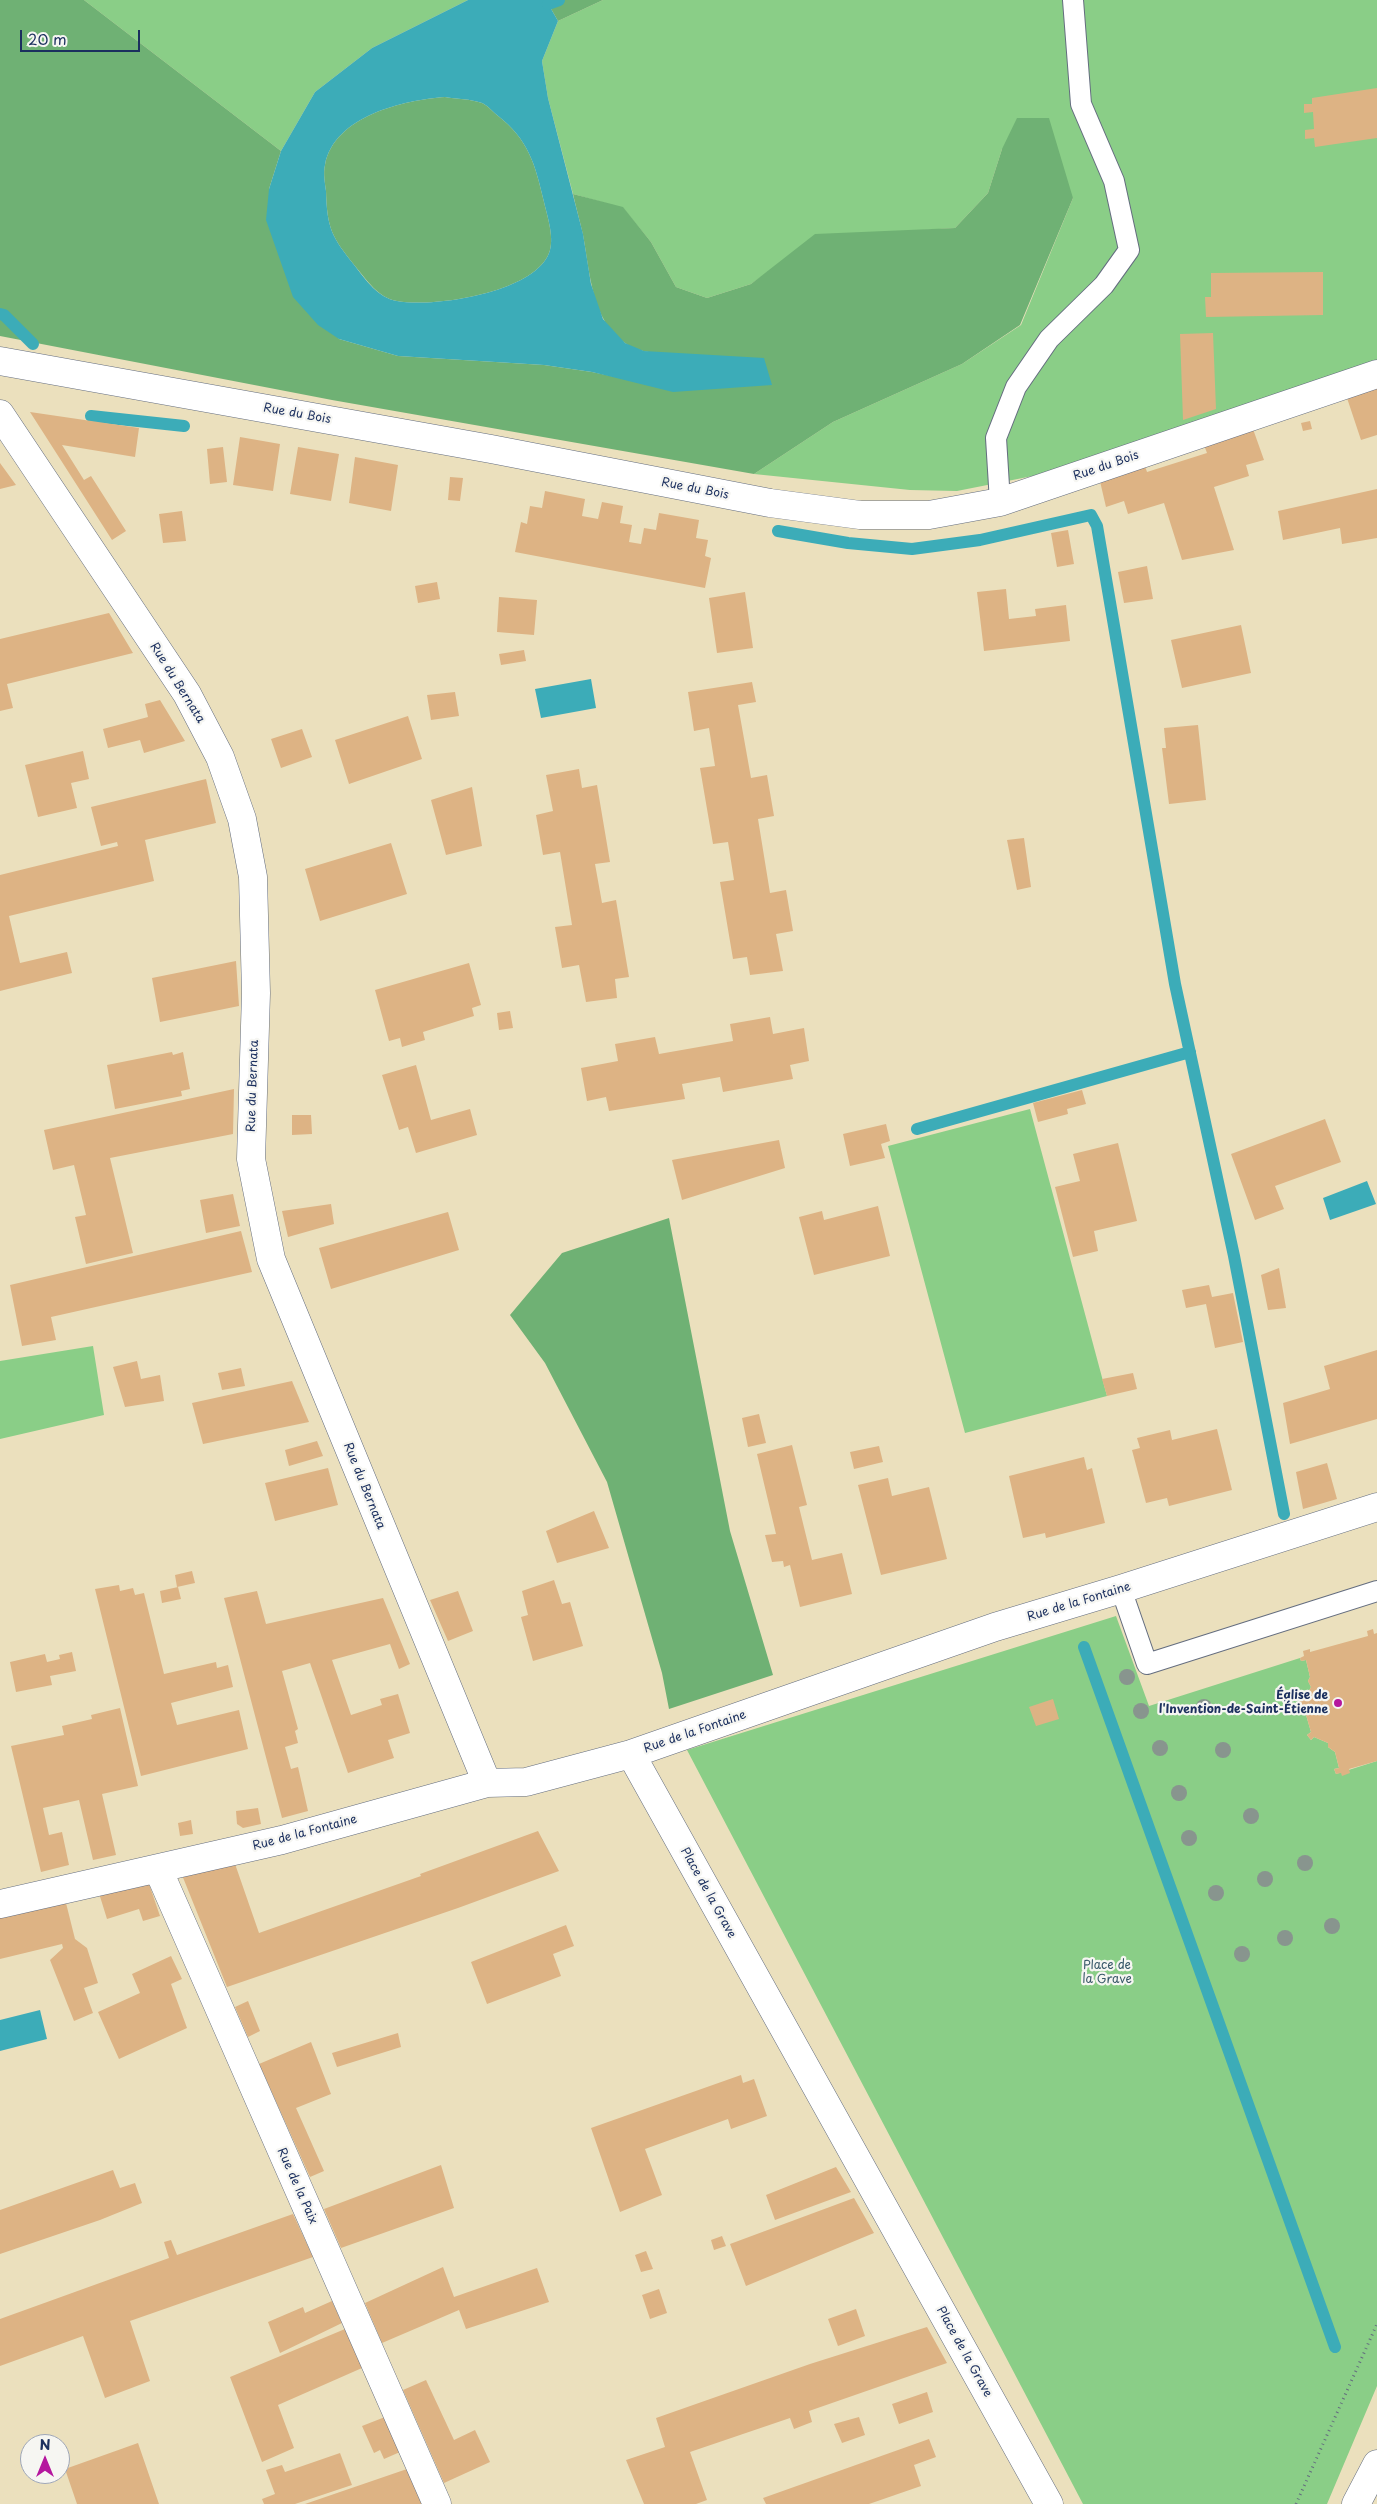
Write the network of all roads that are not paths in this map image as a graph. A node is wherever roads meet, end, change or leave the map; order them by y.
1 (1072, 0) edge
2 (0, 361) edge
3 (1377, 374) edge
4 (0, 414) edge
5 (1000, 502) junction
6 (1377, 1507) edge
7 (1122, 1590) junction
8 (1377, 1591) edge
9 (631, 1754) junction
10 (487, 1783) junction
11 (158, 1869) junction
12 (0, 1904) edge
13 (1377, 2464) edge
14 (436, 2504) edge
15 (1049, 2504) edge
16 (1356, 2504) edge

1 - 5 lane
2 - 5 street, Rue du Bois
3 - 5 street, Rue du Bois
4 - 10 street, Rue du Bernata
6 - 7 street, Rue de la Fontaine
7 - 8 lane
7 - 9 street, Rue de la Fontaine
9 - 10 street, Rue de la Fontaine
9 - 15 street, Place de la Grave
10 - 11 street, Rue de la Fontaine
11 - 12 street, Rue de la Fontaine
11 - 14 street, Rue de la Paix
13 - 16 street

